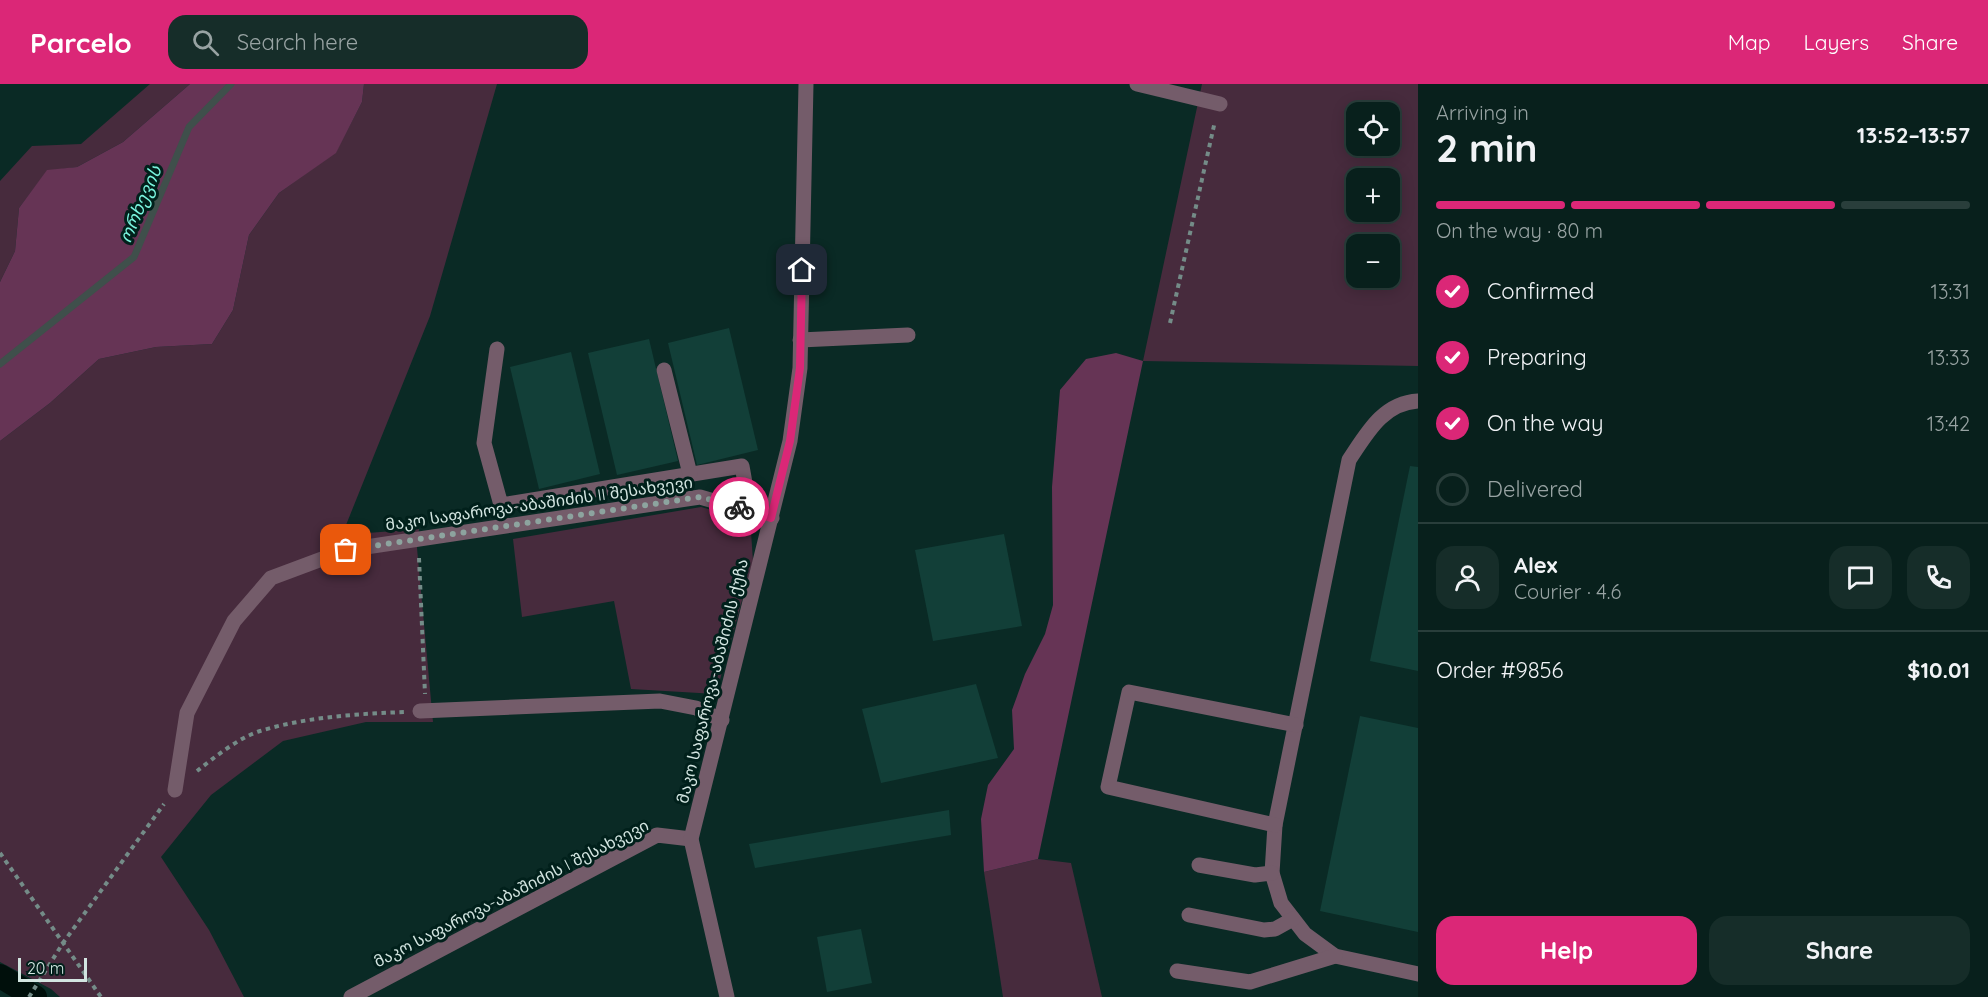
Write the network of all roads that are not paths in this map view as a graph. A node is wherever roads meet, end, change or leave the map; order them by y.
1 (806, 84) edge
2 (1137, 84) edge
3 (1220, 104) road end
4 (908, 335) dead end
5 (800, 340) junction
6 (497, 349) dead end
7 (664, 370) dead end
8 (1418, 401) edge
9 (690, 474) junction
10 (750, 511) junction
11 (771, 518) junction
12 (423, 711) road end
13 (722, 720) junction
14 (1296, 725) junction
15 (174, 790) road end
16 (1275, 825) junction
17 (691, 839) junction
18 (1199, 865) dead end
19 (1272, 873) junction
20 (1189, 915) dead end
21 (1293, 919) junction
22 (1335, 956) junction
23 (1178, 971) dead end
24 (1418, 974) edge
25 (351, 997) edge
26 (727, 997) edge

1 - 5 street, მაკო საფაროვა-აბაშიძის ქუჩა
2 - 3 street
4 - 5 street
5 - 11 street, მაკო საფაროვა-აბაშიძის ქუჩა
6 - 9 street
7 - 9 street
8 - 14 street
9 - 10 street
10 - 11 street, მაკო საფაროვა-აბაშიძის II შესახვევი
10 - 15 street, მაკო საფაროვა-აბაშიძის II შესახვევი
11 - 13 street, მაკო საფაროვა-აბაშიძის ქუჩა
12 - 13 street
13 - 17 street, მაკო საფაროვა-აბაშიძის ქუჩა
14 - 16 street
14 - 16 street
16 - 19 street
17 - 25 street, მაკო საფაროვა-აბაშიძის I შესახვევი
17 - 26 street, მაკო საფაროვა-აბაშიძის ქუჩა
18 - 19 street
19 - 21 street
20 - 21 street
21 - 22 street
22 - 23 street
22 - 24 street

